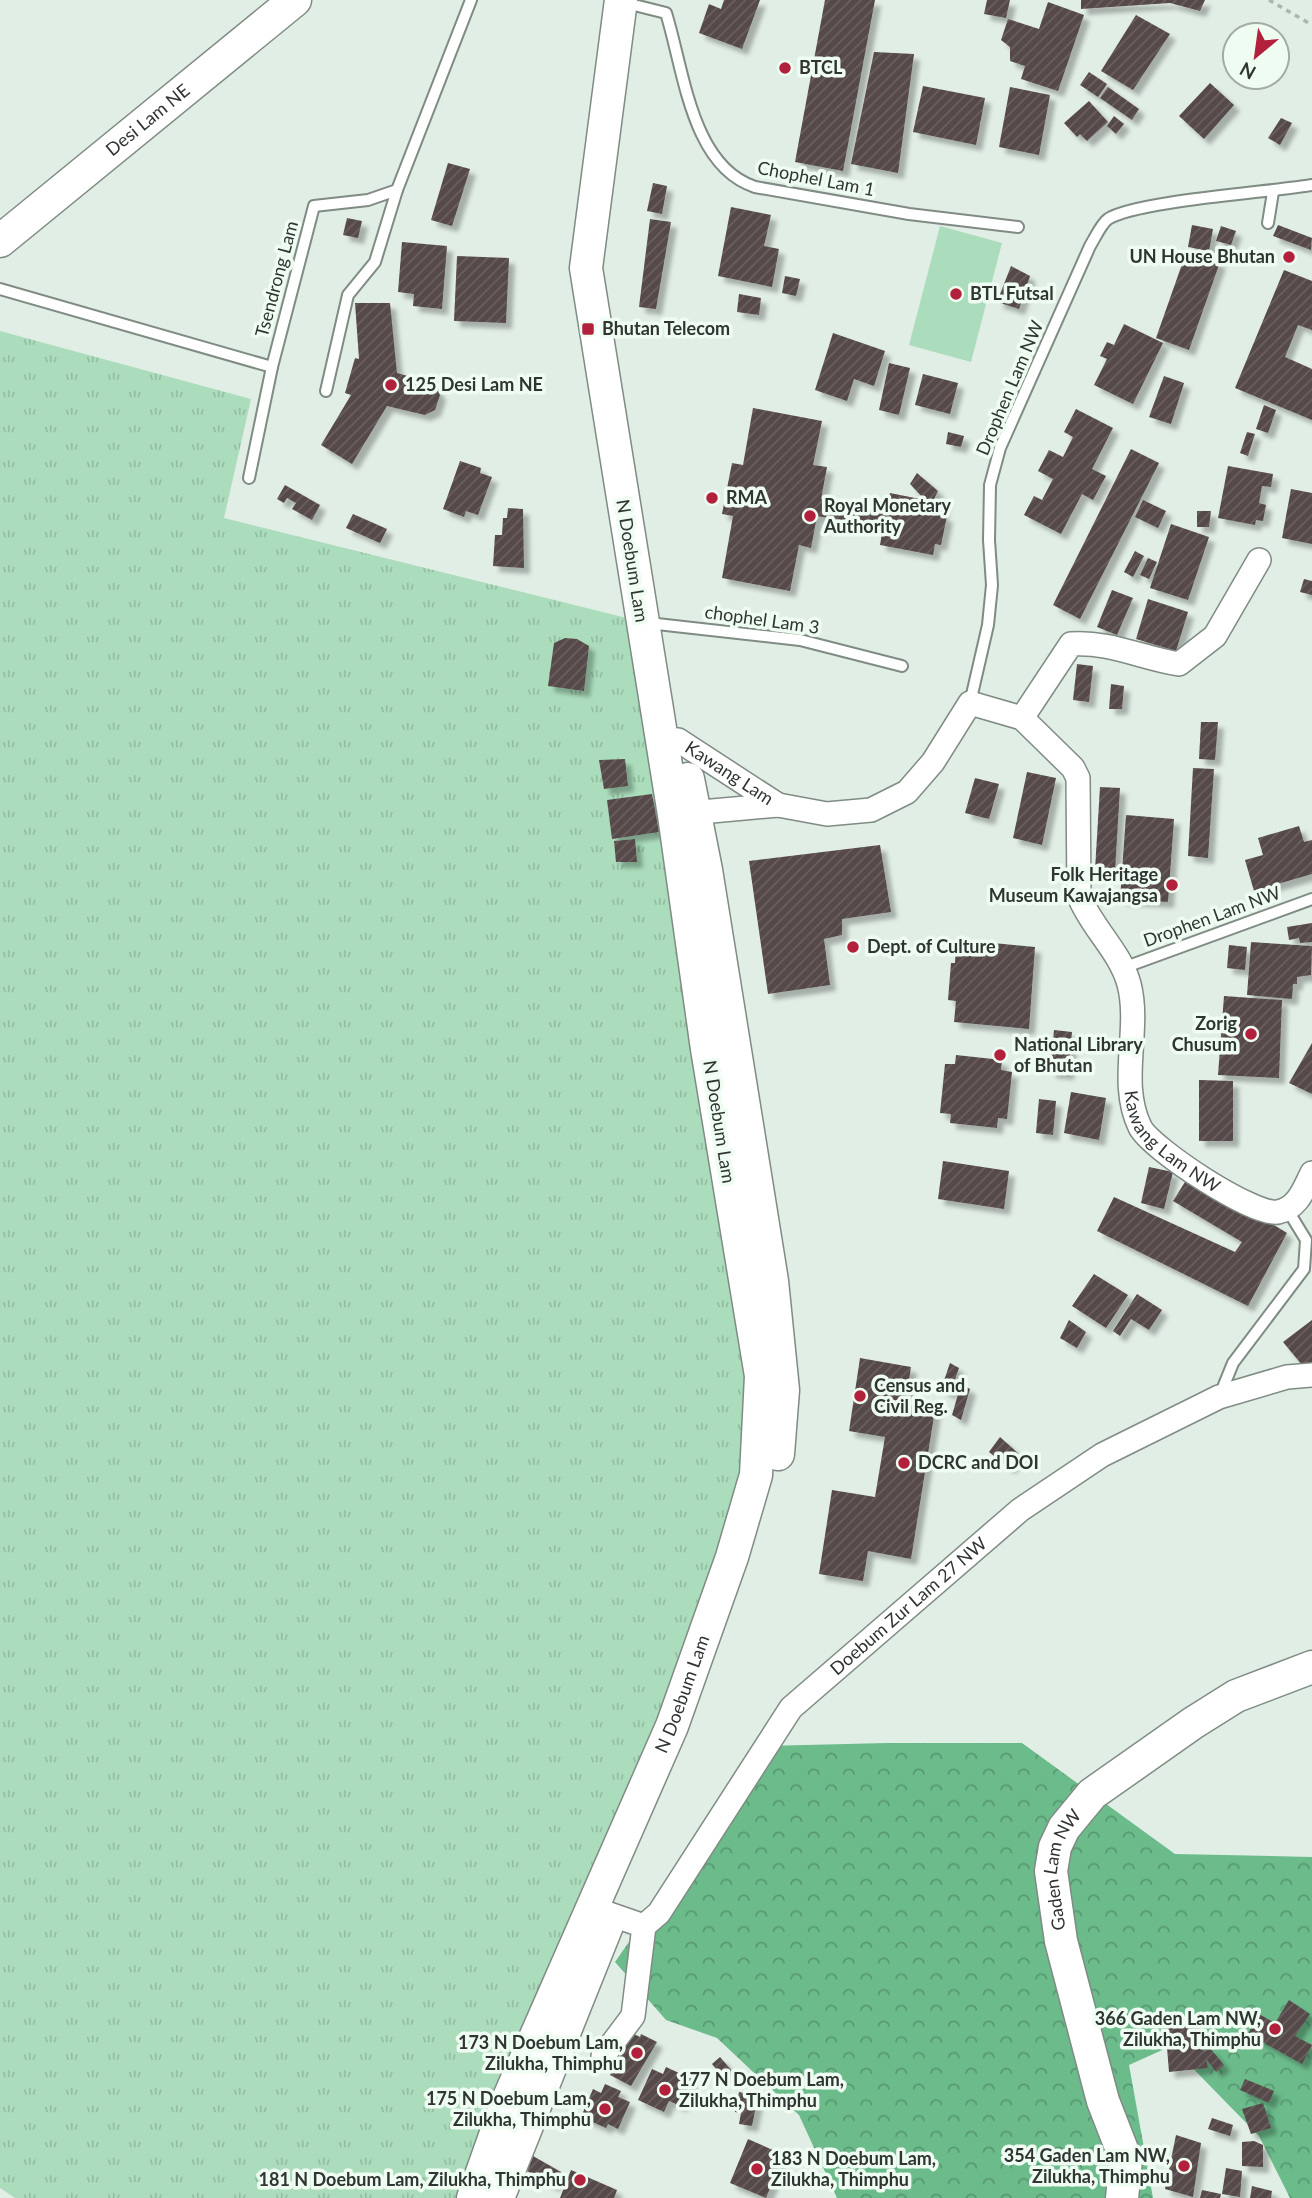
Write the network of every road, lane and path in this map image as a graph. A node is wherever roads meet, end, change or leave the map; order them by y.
1 (295, 0) edge
2 (471, 0) edge
3 (1269, 0) edge
4 (632, 2) edge
5 (1312, 25) edge
6 (1312, 185) edge
7 (397, 190) junction
8 (1273, 192) junction
9 (1268, 223) dead end
10 (1018, 227) dead end
11 (0, 242) edge
12 (0, 289) edge
13 (272, 367) junction
14 (326, 391) dead end
15 (248, 478) dead end
16 (1259, 560) dead end
17 (657, 624) junction
18 (902, 666) dead end
19 (970, 703) junction
20 (1022, 718) junction
21 (669, 739) junction
22 (778, 805) junction
23 (685, 813) junction
24 (1312, 899) edge
25 (1123, 968) junction
26 (1312, 1174) edge
27 (1287, 1209) junction
28 (1312, 1376) edge
29 (1219, 1397) junction
30 (1312, 1667) edge
31 (602, 1911) junction
32 (644, 1926) junction
33 (603, 2056) dead end
34 (473, 2198) edge
35 (498, 2198) edge
36 (1122, 2198) edge

1 - 11 main road, Desi Lam NE
2 - 7 lane
3 - 5 path
4 - 10 lane, Chophel Lam 1
4 - 17 main road, N Doebum Lam
4 - 21 main road, N Doebum Lam
6 - 8 lane, Drophen Lam NW
7 - 13 lane, Tsendrong Lam
7 - 14 lane
8 - 9 lane
8 - 19 lane, Drophen Lam NW
12 - 13 lane
13 - 15 lane
16 - 20 street
17 - 18 lane, chophel Lam 3
17 - 21 main road, N Doebum Lam
19 - 20 street, Kawang Lam NW
19 - 22 street
20 - 25 street, Kawang Lam NW
21 - 22 street, Kawang Lam
21 - 23 main road, N Doebum Lam
22 - 23 street, Kawang Lam
23 - 31 main road, N Doebum Lam
24 - 25 lane, Drophen Lam NW
25 - 27 street, Kawang Lam NW
26 - 27 street
27 - 29 lane
28 - 29 street, Doebum Zur Lam 27 NW
29 - 32 street, Doebum Zur Lam 27 NW
30 - 36 main road, Gaden Lam NW
31 - 32 street
31 - 34 main road, N Doebum Lam
31 - 35 main road, N Doebum Lam
32 - 33 street

